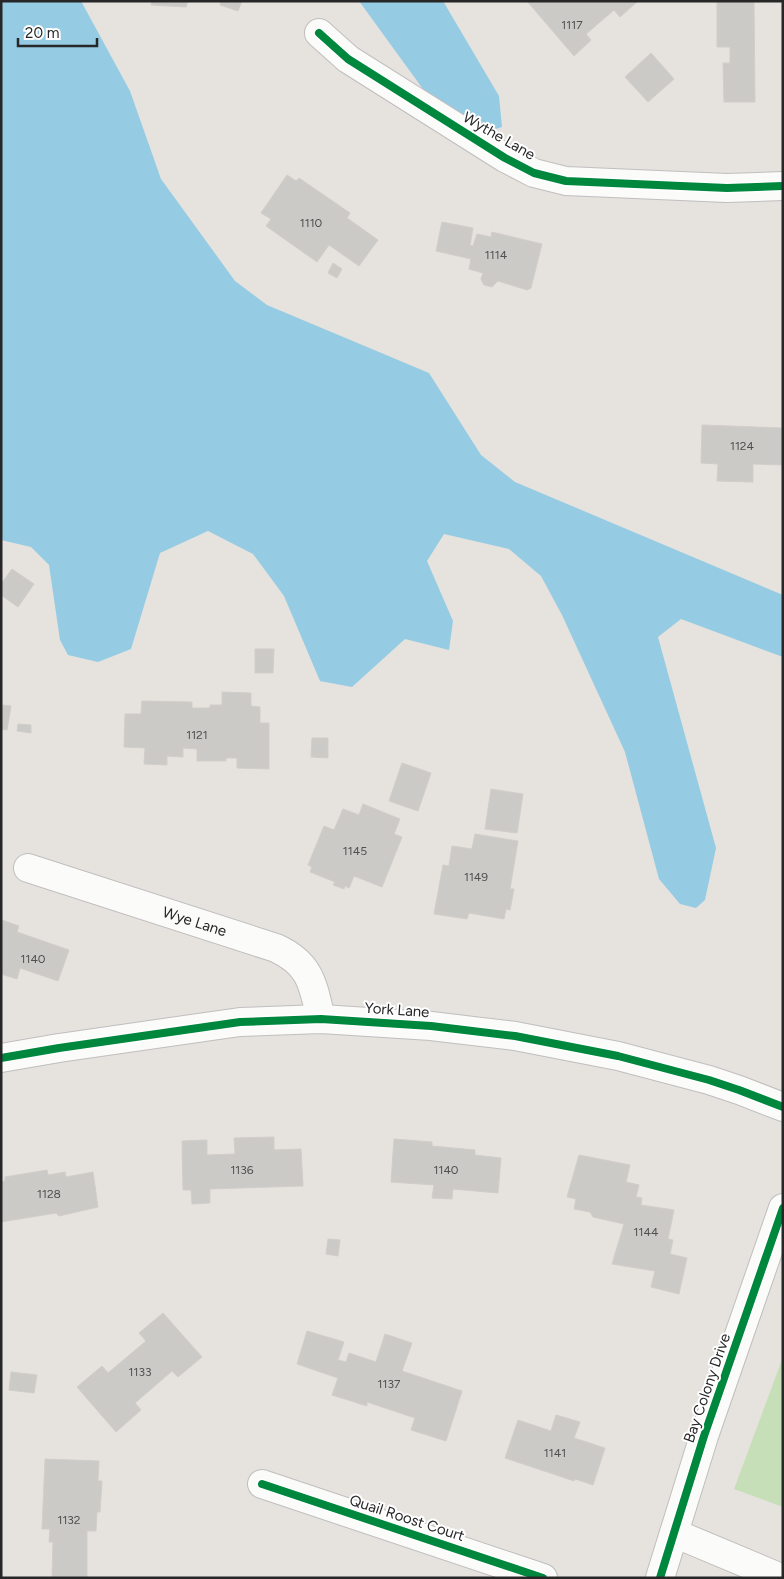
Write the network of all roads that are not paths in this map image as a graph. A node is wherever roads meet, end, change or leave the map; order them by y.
1 (319, 33) dead end
2 (783, 186) edge
3 (28, 868) dead end
4 (321, 1019) junction
5 (1, 1058) edge
6 (783, 1107) edge
7 (783, 1208) edge
8 (262, 1484) dead end
9 (674, 1533) junction
10 (543, 1578) edge
11 (660, 1578) edge
12 (777, 1578) edge

1 - 2 street, Wythe Lane
3 - 4 street, Wye Lane
4 - 5 street, York Lane
4 - 6 street, York Lane
7 - 9 street, Bay Colony Drive
8 - 10 street, Quail Roost Court
9 - 11 street, Bay Colony Drive
9 - 12 street

